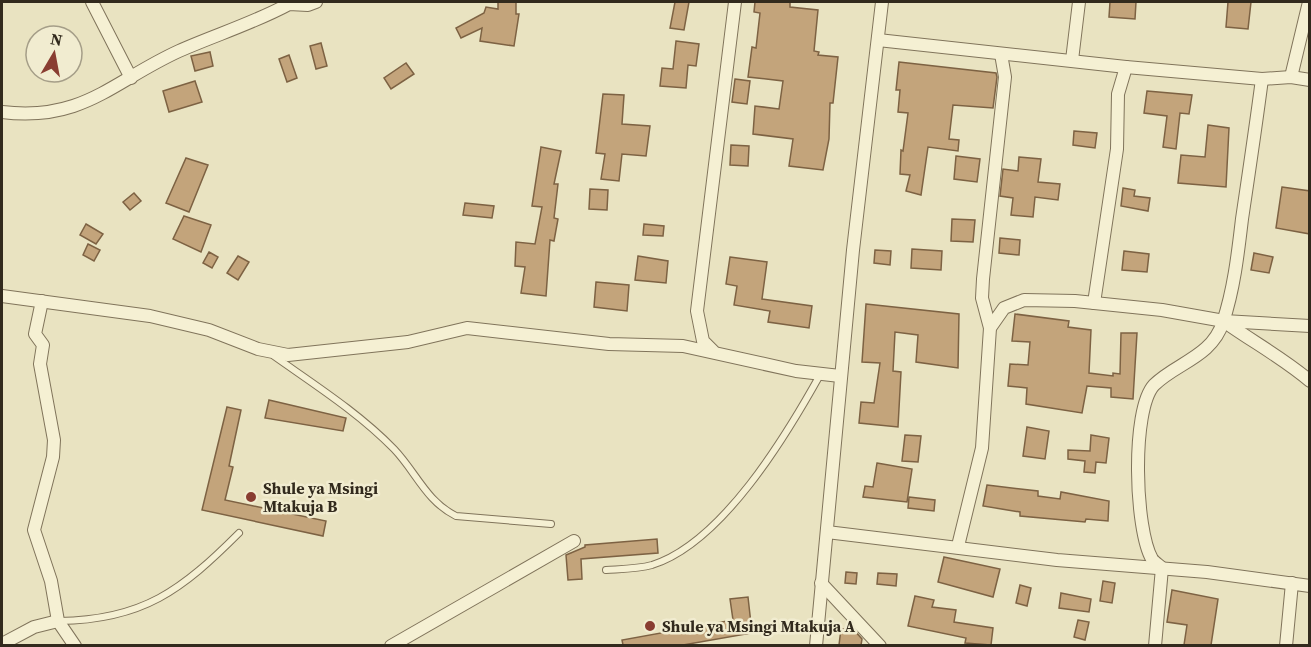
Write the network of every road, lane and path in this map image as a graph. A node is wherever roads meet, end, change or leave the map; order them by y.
1 (92, 2) edge
2 (316, 2) edge
3 (735, 2) edge
4 (882, 2) edge
5 (1079, 2) edge
6 (1309, 2) edge
7 (878, 40) junction
8 (1001, 54) junction
9 (1072, 60) junction
10 (1126, 67) junction
11 (1291, 77) junction
12 (131, 78) junction
13 (1262, 79) junction
14 (1310, 80) edge
15 (2, 112) edge
16 (2, 296) edge
17 (42, 301) junction
18 (1094, 303) junction
19 (1224, 321) junction
20 (1310, 326) edge
21 (990, 328) junction
22 (713, 351) junction
23 (269, 352) junction
24 (820, 375) junction
25 (840, 376) junction
26 (1310, 381) edge
27 (551, 524) dead end
28 (827, 532) junction
29 (239, 533) dead end
30 (574, 541) dead end
31 (958, 546) junction
32 (1162, 568) junction
33 (606, 570) dead end
34 (821, 583) junction
35 (1292, 584) junction
36 (1310, 586) edge
37 (58, 621) junction
38 (2, 644) edge
39 (75, 645) edge
40 (391, 645) edge
41 (816, 645) edge
42 (880, 645) edge
43 (1155, 645) edge
44 (1286, 645) edge

1 - 12 street
2 - 12 street
3 - 22 street
4 - 7 street
5 - 9 street
6 - 11 street
7 - 8 street
7 - 25 street
8 - 9 street
8 - 21 street
9 - 10 street
10 - 13 street
10 - 18 street
11 - 13 street
11 - 14 street
12 - 15 street
13 - 19 street
16 - 17 street
17 - 23 street
17 - 37 street
18 - 19 street
18 - 21 street
19 - 20 street
19 - 26 street
19 - 32 street
21 - 31 street
22 - 23 street
22 - 24 street
23 - 27 lane
24 - 25 street
24 - 33 lane
25 - 28 street
28 - 31 street
28 - 34 street
29 - 37 lane
30 - 40 street
31 - 32 street
32 - 35 street
32 - 43 street
34 - 41 street
34 - 42 street
35 - 36 street
35 - 44 street
37 - 38 street
37 - 39 street

